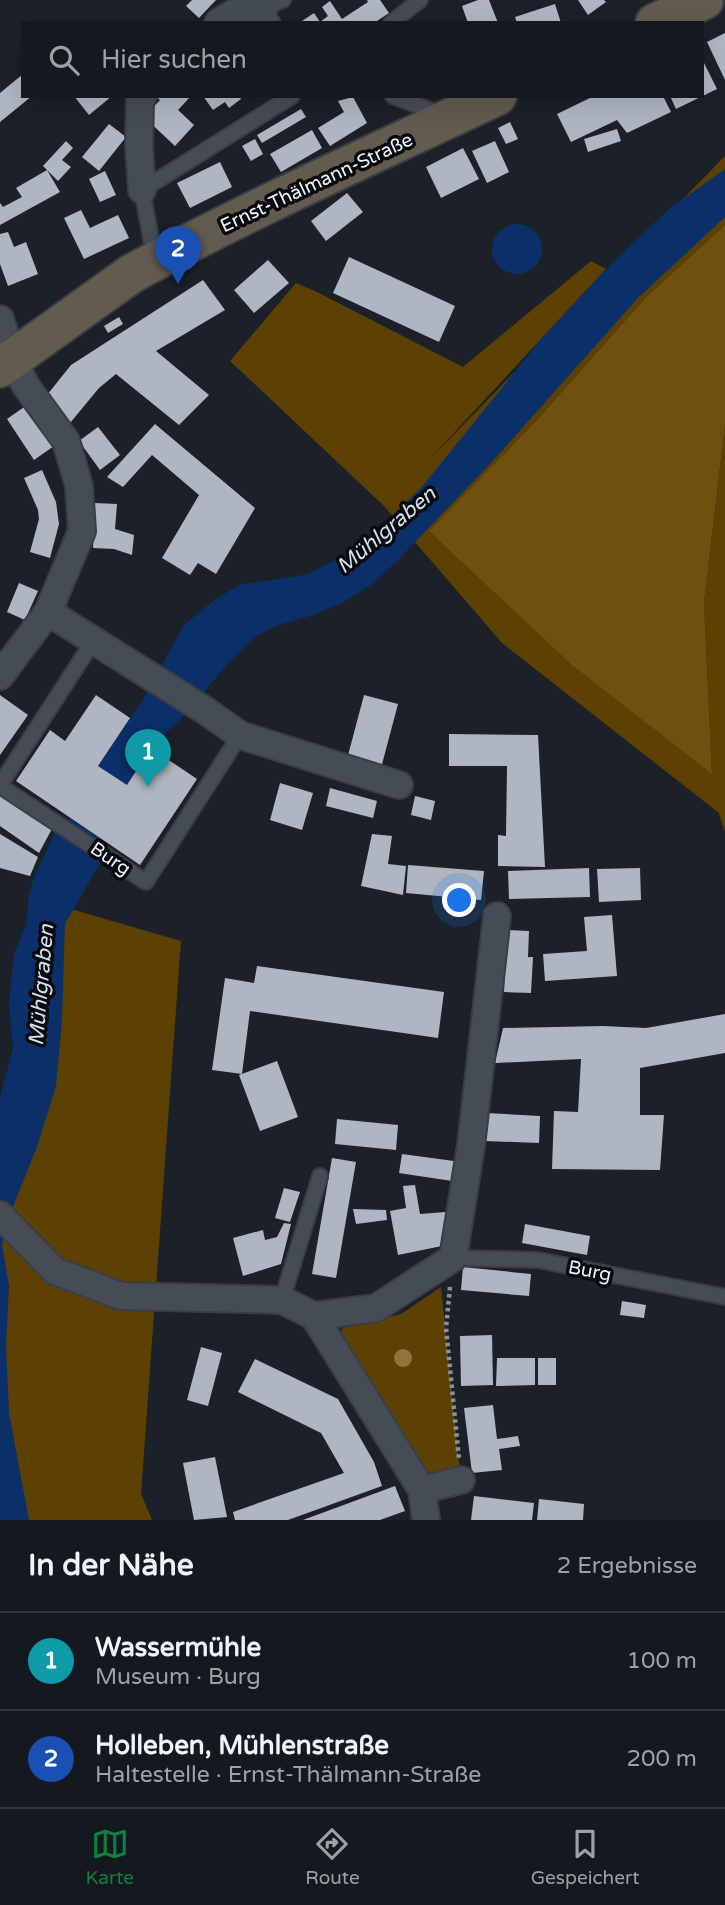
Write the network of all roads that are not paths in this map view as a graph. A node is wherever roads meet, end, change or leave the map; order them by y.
1 (420, 0) edge
2 (704, 0) edge
3 (273, 10) edge
4 (220, 21) edge
5 (394, 21) edge
6 (659, 21) edge
7 (141, 98) edge
8 (289, 98) edge
9 (398, 98) edge
10 (493, 98) edge
11 (451, 118) junction
12 (142, 190) junction
13 (155, 261) junction
14 (0, 319) edge
15 (6, 363) edge
16 (48, 612) junction
17 (94, 640) junction
18 (0, 676) edge
19 (240, 735) junction
20 (0, 785) edge
21 (399, 785) dead end
22 (496, 916) dead end
23 (320, 1176) dead end
24 (5, 1221) edge
25 (453, 1258) junction
26 (725, 1297) edge
27 (282, 1300) junction
28 (314, 1316) junction
29 (461, 1480) road end
30 (422, 1490) junction
31 (426, 1520) edge

1 - 5 lane
2 - 6 main road
3 - 4 street
7 - 12 street
8 - 12 lane
9 - 11 lane
10 - 11 main road, Ernst-Thälmann-Straße
11 - 13 main road, Ernst-Thälmann-Straße
12 - 13 lane
13 - 15 main road, Ernst-Thälmann-Straße
14 - 15 street
15 - 16 street
16 - 17 street
16 - 18 street
17 - 19 street
17 - 20 lane
19 - 20 lane, Burg
19 - 21 street
22 - 25 street
23 - 27 lane
24 - 27 street
25 - 26 lane, Burg
25 - 28 street
27 - 28 street
28 - 30 street
29 - 30 street
30 - 31 street

